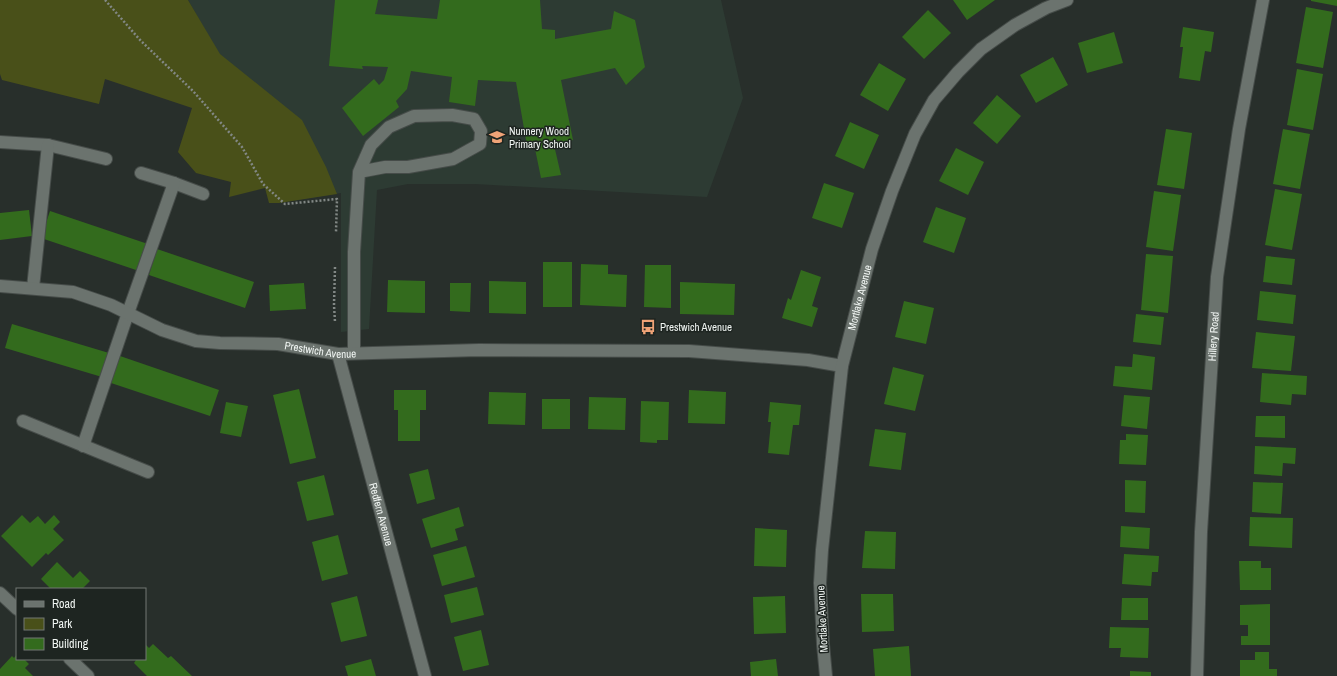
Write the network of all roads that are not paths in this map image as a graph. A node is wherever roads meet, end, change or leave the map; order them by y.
1 (1067, 0) edge
2 (1263, 0) edge
3 (0, 142) edge
4 (48, 145) junction
5 (106, 159) dead end
6 (359, 172) junction
7 (141, 173) dead end
8 (174, 182) junction
9 (203, 194) dead end
10 (0, 286) edge
11 (33, 288) junction
12 (128, 313) junction
13 (354, 352) junction
14 (338, 354) junction
15 (842, 366) junction
16 (23, 421) dead end
17 (83, 446) junction
18 (148, 472) dead end
19 (0, 592) edge
20 (16, 608) edge
21 (71, 660) edge
22 (88, 676) edge
23 (425, 676) edge
24 (826, 676) edge
25 (1197, 676) edge

1 - 15 street, Mortlake Avenue
2 - 25 street, Hillery Road
3 - 4 street
4 - 5 street
4 - 11 street
6 - 6 street
6 - 13 street
7 - 8 street
8 - 9 street
8 - 12 street
10 - 11 street, Prestwich Avenue
11 - 12 street, Prestwich Avenue
12 - 14 street, Prestwich Avenue
12 - 17 street
13 - 14 street, Prestwich Avenue
13 - 15 street, Prestwich Avenue
14 - 23 street, Redfern Avenue
15 - 24 street, Mortlake Avenue
16 - 17 street
17 - 18 street
19 - 20 street
21 - 22 street

